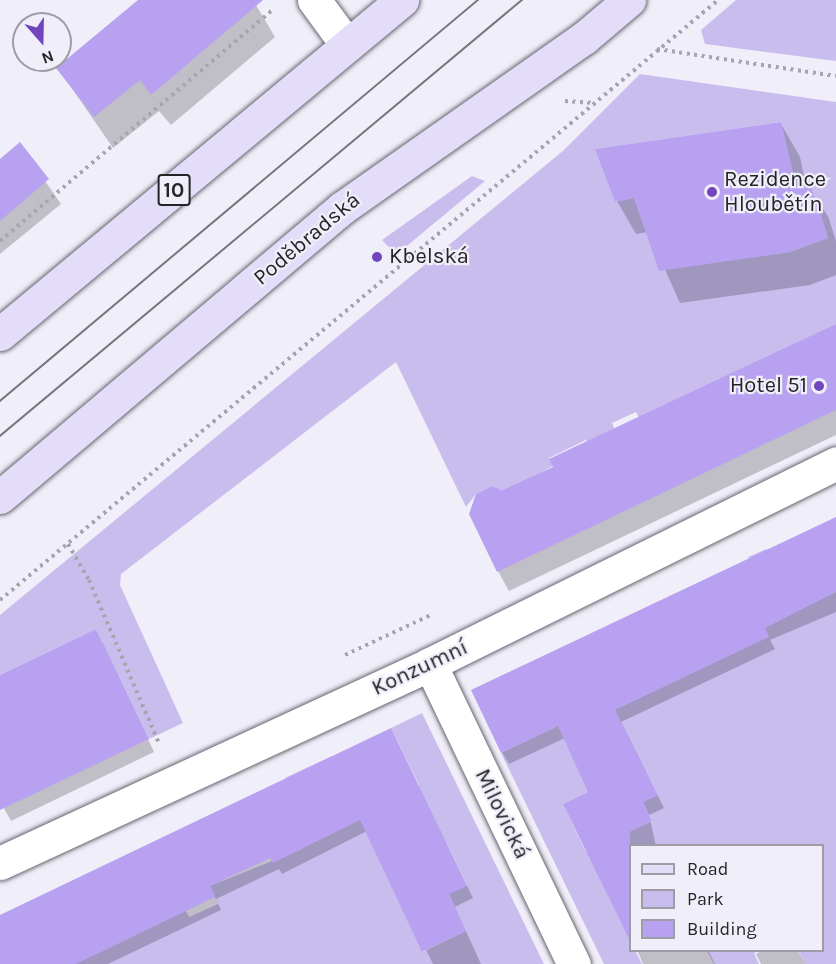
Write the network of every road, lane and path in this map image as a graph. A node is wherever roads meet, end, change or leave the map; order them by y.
1 (284, 0) edge
2 (314, 0) edge
3 (402, 0) edge
4 (629, 0) edge
5 (718, 0) edge
6 (347, 45) junction
7 (657, 49) junction
8 (836, 76) edge
9 (0, 241) edge
10 (0, 334) edge
11 (836, 463) edge
12 (0, 497) edge
13 (68, 544) junction
14 (0, 600) edge
15 (438, 611) dead end
16 (342, 657) dead end
17 (430, 664) junction
18 (170, 738) dead end
19 (159, 743) junction
20 (148, 748) dead end
21 (0, 864) edge
22 (574, 964) edge

1 - 9 path
2 - 6 street
3 - 6 main road, 10
4 - 12 main road, Poděbradská
5 - 7 path
6 - 10 main road, 10
7 - 8 path
7 - 13 path
11 - 17 street, Konzumní
13 - 14 path
13 - 19 path
15 - 16 path
17 - 21 street, Konzumní
17 - 22 street, Milovická
18 - 19 path
19 - 20 path

